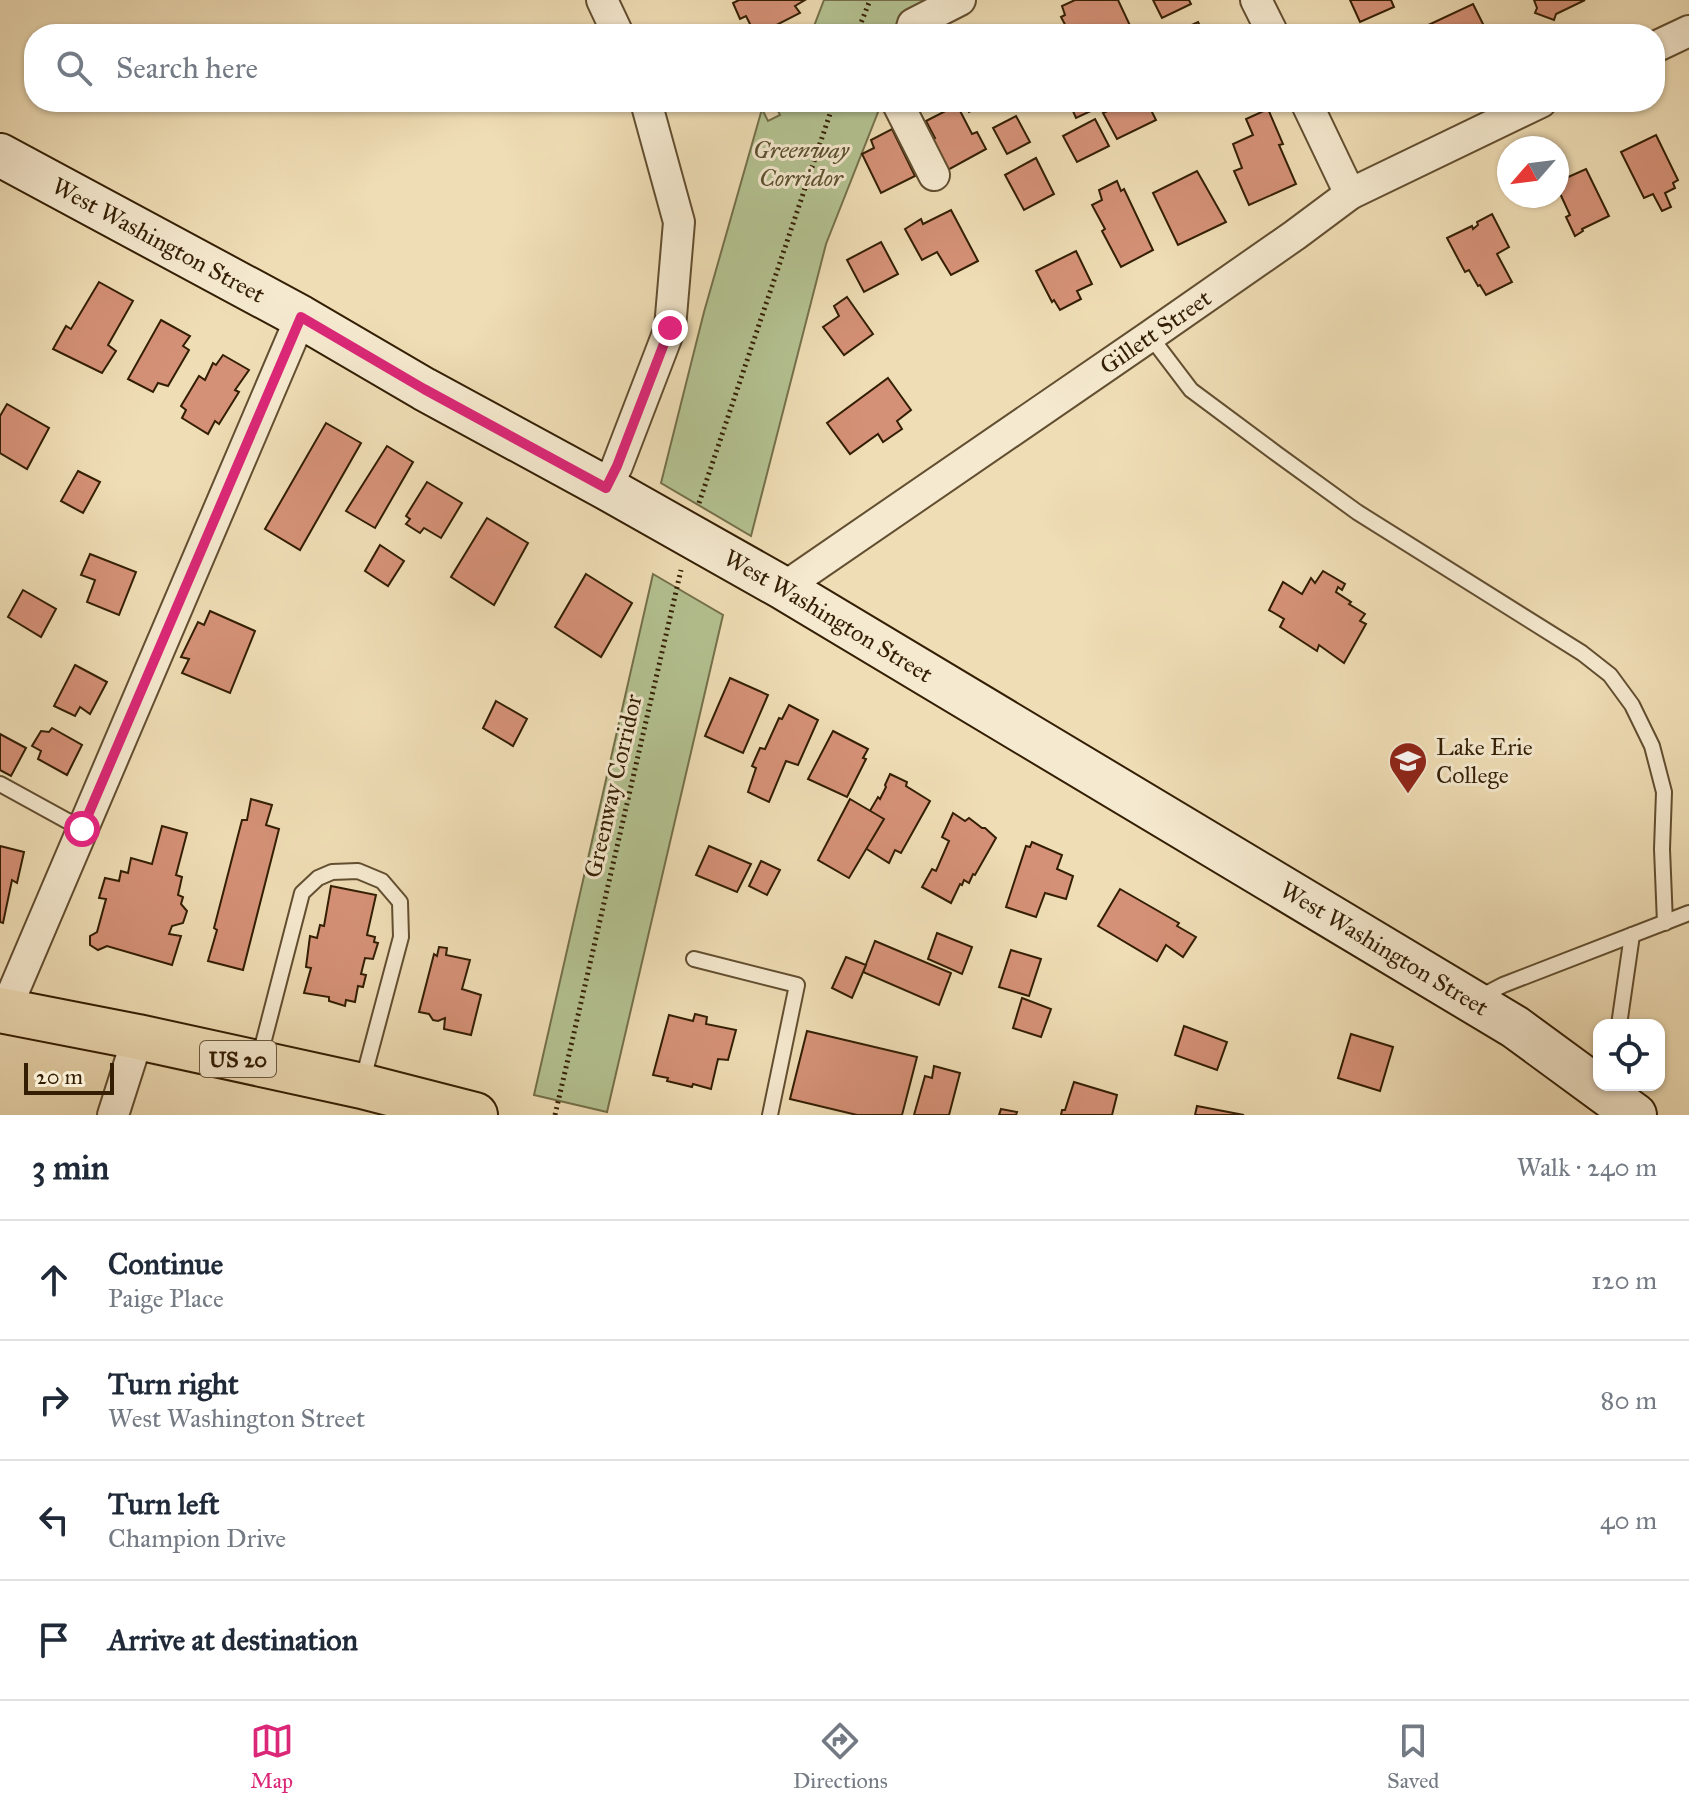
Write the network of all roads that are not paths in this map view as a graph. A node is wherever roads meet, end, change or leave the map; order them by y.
1 (602, 0) edge
2 (960, 0) edge
3 (1256, 0) edge
4 (613, 24) edge
5 (920, 24) edge
6 (1268, 24) edge
7 (1689, 31) edge
8 (1665, 42) edge
9 (649, 112) edge
10 (902, 112) edge
11 (1311, 112) edge
12 (1520, 112) edge
13 (0, 156) edge
14 (934, 175) dead end
15 (1350, 194) junction
16 (301, 317) junction
17 (1150, 336) junction
18 (606, 488) junction
19 (783, 588) junction
20 (0, 784) edge
21 (82, 829) junction
22 (1689, 913) edge
23 (1665, 923) junction
24 (1632, 935) junction
25 (694, 959) dead end
26 (1471, 1001) junction
27 (2, 1010) edge
28 (1620, 1019) edge
29 (138, 1037) junction
30 (258, 1064) junction
31 (362, 1086) junction
32 (1623, 1104) edge
33 (113, 1115) edge
34 (475, 1115) edge
35 (770, 1115) edge

1 - 4 street
2 - 5 street
3 - 6 street
7 - 8 street
9 - 18 street
10 - 14 street
11 - 15 street
12 - 15 street, Gillett Street
13 - 16 street, West Washington Street
15 - 17 street, Gillett Street
16 - 18 street, West Washington Street
16 - 21 street
17 - 19 street, Gillett Street
17 - 23 lane
18 - 19 street, West Washington Street
19 - 26 street, West Washington Street
20 - 21 lane
21 - 27 street
22 - 23 lane
23 - 24 lane
24 - 26 lane
24 - 28 lane
25 - 35 lane
26 - 32 street, West Washington Street
27 - 29 main road, US 20
29 - 30 main road, US 20
29 - 33 street
30 - 31 main road, US 20
30 - 31 lane
31 - 34 main road, US 20

